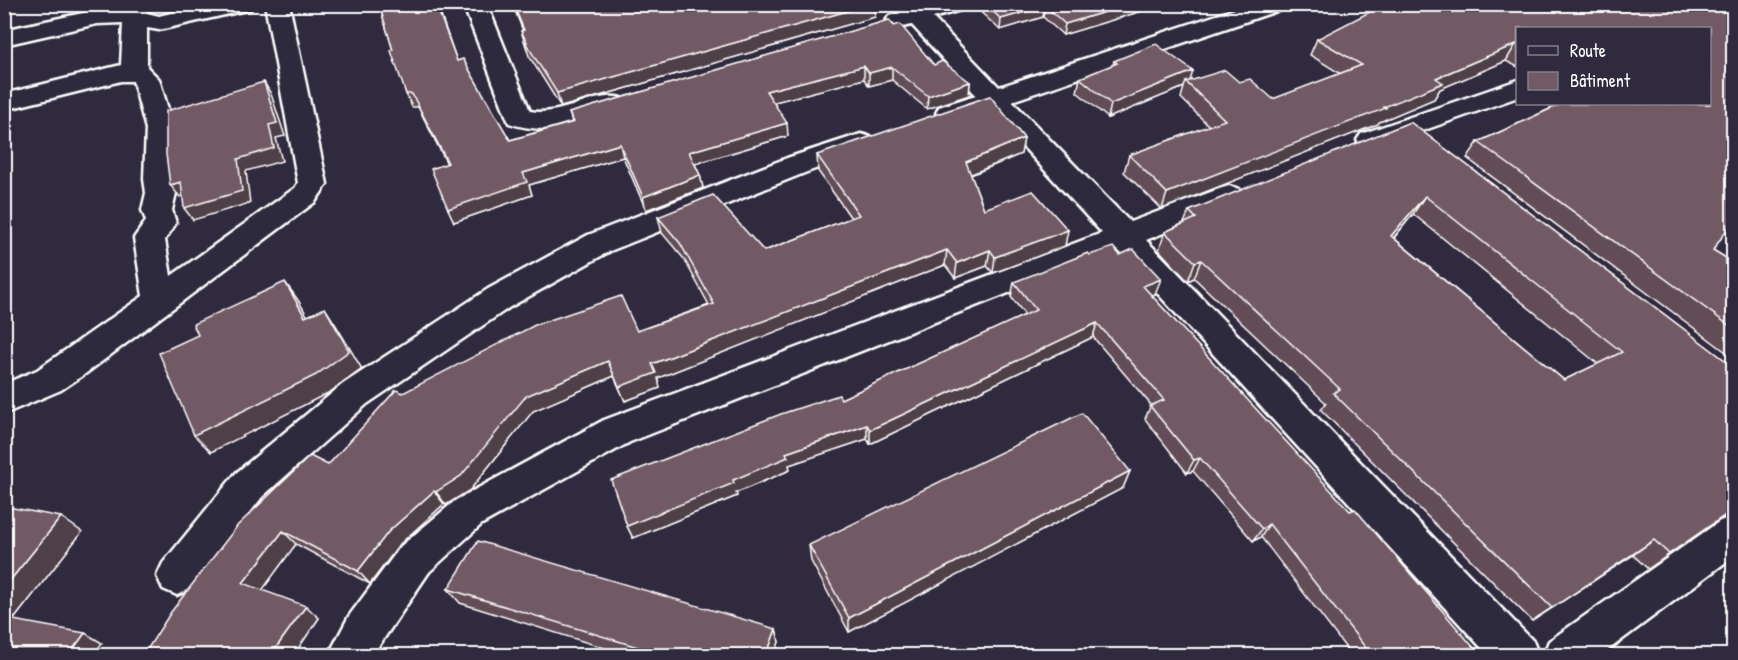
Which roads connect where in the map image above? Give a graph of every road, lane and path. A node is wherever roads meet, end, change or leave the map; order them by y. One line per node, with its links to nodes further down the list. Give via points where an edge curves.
1 (243, 4): 7 (street, via 159,23)
2 (277, 4): 22 (street, via 313,184 291,208)
3 (475, 4): 12 (street, via 519,117 531,122 551,121)
4 (956, 4): 6 (street)
5 (1275, 4): 13 (street)
6 (911, 10): 8 (street); 13 (street)
7 (135, 11): 9 (street); 10 (street)
8 (871, 29)
9 (4, 38)
10 (134, 72): 14 (street); 22 (street, via 143,75 148,83 160,129 161,193 157,210 161,223 149,238)
11 (1516, 88): 16 (street)
12 (631, 98)
13 (993, 99): 15 (street); 21 (street)
14 (4, 102)
15 (928, 121)
16 (1403, 127): 18 (street); 19 (street)
17 (884, 135): 25 (street, via 599,243 499,298 356,394 249,485)
18 (1347, 149)
19 (1431, 149)
20 (1258, 185): 21 (street)
21 (1124, 238): 26 (street, via 617,431 469,512 415,559); 27 (street)
22 (160, 302): 23 (street, via 50,380)
23 (4, 400)
24 (1734, 533): 28 (street)
25 (177, 576)
26 (349, 656)
27 (1518, 656)
28 (1564, 656)

